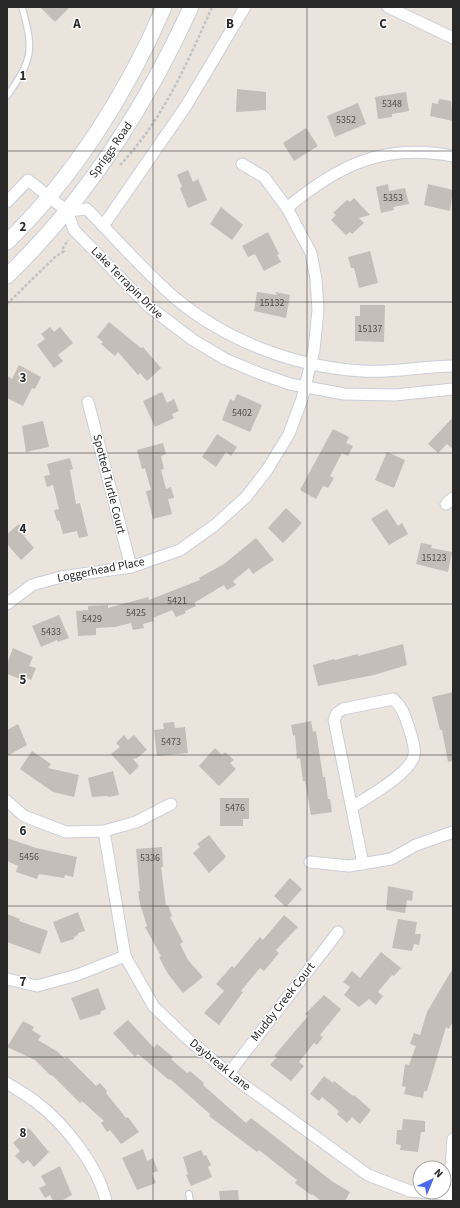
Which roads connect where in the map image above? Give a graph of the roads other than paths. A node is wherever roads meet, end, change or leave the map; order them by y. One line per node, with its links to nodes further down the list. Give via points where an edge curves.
1 (22, 7): 7 (lane, via 30,34 30,50 26,65)
2 (164, 7): 10 (main road, Spriggs Road, via 148,43 111,110)
3 (191, 7): 13 (main road, Spriggs Road, via 152,88 122,138)
4 (245, 7): 14 (street, via 186,106)
5 (388, 7): 6 (street)
6 (453, 38)
7 (7, 96)
8 (453, 156): 12 (street, via 408,152 373,157 330,176)
9 (242, 164): 12 (street, Loggerhead Place, via 264,178)
10 (49, 197): 11 (street, via 28,180); 13 (street); 15 (main road, Spriggs Road)
11 (7, 202)
12 (288, 208): 17 (street, Loggerhead Place, via 311,253 316,279 318,310)
13 (67, 211): 14 (street, Lake Terrapin Drive, via 87,209); 16 (main road, Spriggs Road, via 43,241); 19 (street, Lake Terrapin Drive, via 74,230 138,296 171,324 203,347 226,359 261,374)
14 (103, 226): 17 (street, Lake Terrapin Drive, via 166,290 197,314 244,341)
15 (7, 242)
16 (7, 276)
17 (311, 364): 18 (street, Lake Terrapin Drive, via 362,371); 19 (street, Loggerhead Place)
18 (453, 366)
19 (305, 387): 20 (street, Lake Terrapin Drive, via 344,394 377,396); 22 (street, Loggerhead Place, via 289,434 267,470 246,497 215,525 180,550)
20 (453, 389)
21 (88, 402): 22 (street, Spotted Turtle Court)
22 (131, 566): 23 (street, Loggerhead Place, via 60,577 32,585)
23 (7, 604)
24 (7, 801): 27 (street, via 24,816 66,832)
25 (171, 804): 27 (street, via 136,822)
26 (352, 808): 26 (street, via 334,720 337,713 343,709 393,699 402,710 411,736 415,753 413,761 408,768); 30 (street)
27 (104, 831): 32 (street, Daybreak Lane)
28 (453, 832): 30 (street, via 416,845 391,859)
29 (310, 862): 30 (street, via 339,866)
30 (363, 864)
31 (338, 932): 34 (street, Muddy Creek Court)
32 (125, 956): 33 (street, via 77,975 37,986); 34 (street, Daybreak Lane, via 154,1007)
33 (7, 979)
34 (229, 1073): 38 (street, Daybreak Lane, via 368,1176)
35 (7, 1084): 40 (street, via 36,1102 62,1127 88,1160)
36 (453, 1139): 37 (street)
37 (452, 1167)
38 (412, 1191)
39 (189, 1194): 41 (lane)
40 (106, 1201)
41 (190, 1201)

